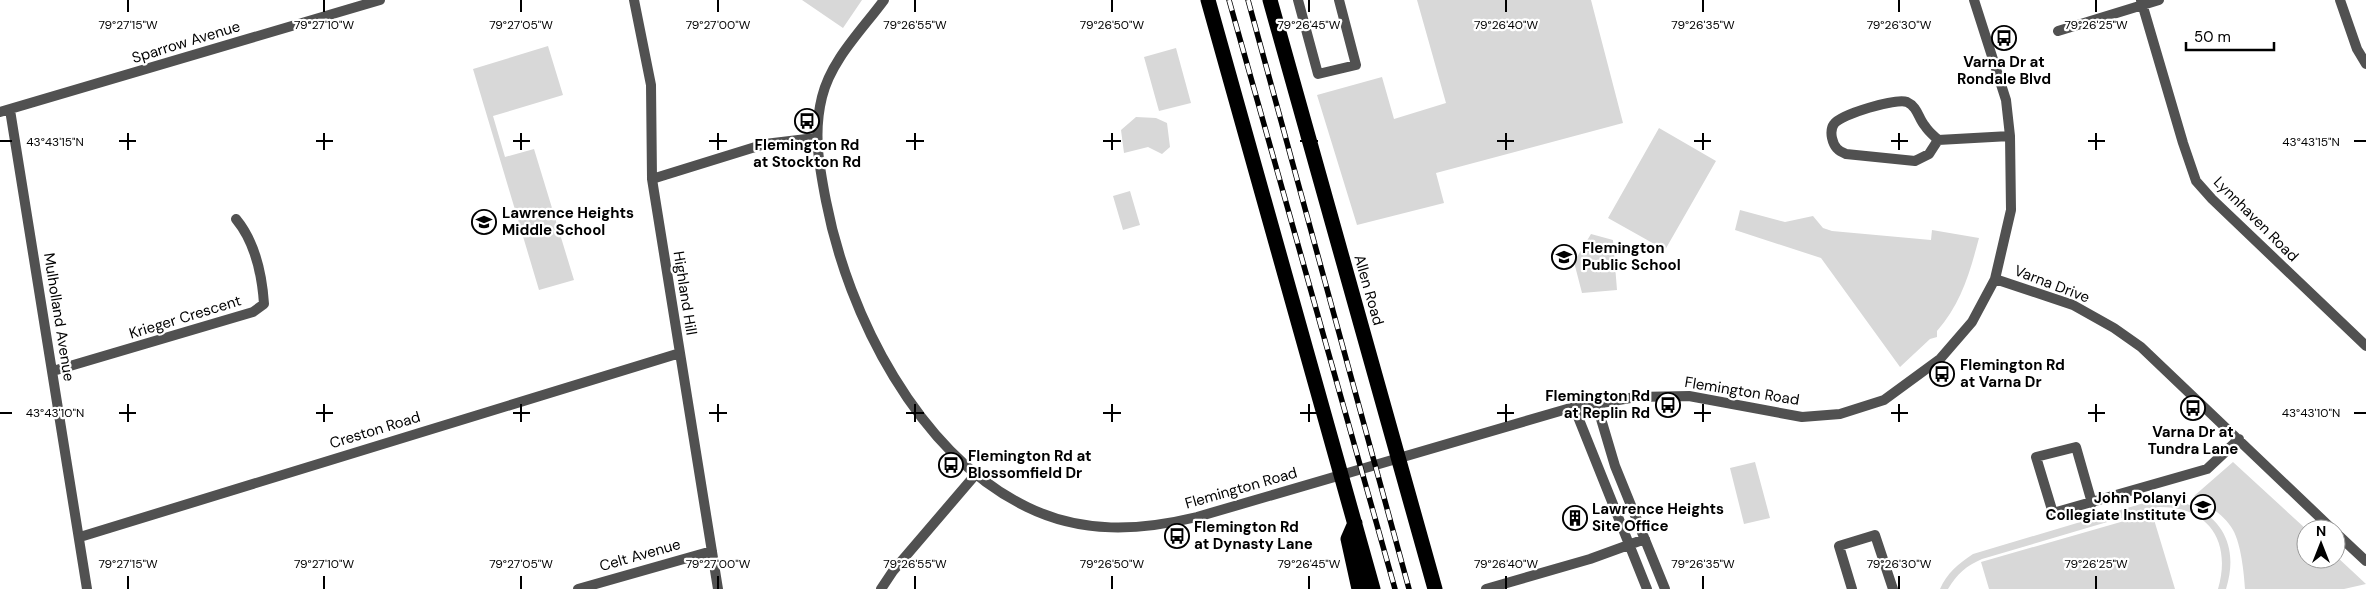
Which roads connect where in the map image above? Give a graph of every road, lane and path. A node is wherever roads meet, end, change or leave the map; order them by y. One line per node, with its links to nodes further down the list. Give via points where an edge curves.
1 (380, 0): 14 (street, Sparrow Avenue)
2 (634, 0): 18 (street, Highland Hill, via 651,85)
3 (884, 0): 16 (street, Flemington Road, via 831,71 822,95)
4 (1208, 0): 31 (highway)
5 (1270, 0): 29 (highway, Allen Road)
6 (1298, 0): 7 (street, via 1318,74 1356,65)
7 (1339, 0)
8 (1974, 0): 15 (street, Varna Drive, via 2006,100)
9 (2159, 0): 11 (street)
10 (2340, 0): 13 (street, via 2357,49)
11 (2142, 2): 12 (street); 21 (street, Lynnhaven Road, via 2196,181)
12 (2058, 31)
13 (2366, 64)
14 (5, 111): 23 (street, Mulholland Avenue)
15 (2010, 136): 17 (street); 20 (street, Varna Drive, via 2010,210)
16 (815, 138): 18 (street, via 765,144); 27 (street, Flemington Road, via 836,247 867,329 905,394)
17 (1938, 140): 17 (street, via 1924,126 1916,108 1896,101 1854,112 1835,123 1830,133 1839,152 1915,161 1929,154)
18 (652, 179): 22 (street, Highland Hill)
19 (236, 219): 23 (street, Krieger Crescent, via 248,233 263,282 264,304 253,312)
20 (1995, 279): 24 (street, Flemington Road, via 1972,322 1940,358 1884,400 1840,414 1802,417 1689,396); 26 (street, Varna Drive, via 2073,305 2114,328 2140,347)
21 (2366, 346)
22 (680, 353): 32 (street, Creston Road); 36 (street, Highland Hill)
23 (53, 371): 32 (street, Mulholland Avenue)
24 (1596, 402): 25 (street, Flemington Road); 33 (street, via 1615,466)
25 (1574, 407): 27 (street, Flemington Road, via 1178,522 1138,528 1082,525 1046,514 1008,496); 35 (street)
26 (2239, 439): 28 (street, via 2207,469); 30 (street, Varna Drive)
27 (976, 474): 41 (street)
28 (2092, 502): 28 (street, via 2053,513 2036,457 2076,447)
29 (1412, 505): 44 (highway, Allen Road); 45 (highway)
30 (2322, 519)
31 (1355, 523): 42 (highway, via 1348,539); 43 (highway)
32 (80, 537): 38 (street, Mulholland Avenue)
33 (1645, 539): 35 (street); 48 (street)
34 (2346, 542): 37 (street)
35 (1630, 545): 46 (street); 47 (street)
36 (712, 551): 39 (street, Celt Avenue); 40 (street, Highland Hill)
37 (2366, 561)
38 (87, 589)
39 (578, 589)
40 (718, 589)
41 (881, 589)
42 (1359, 589)
43 (1373, 589)
44 (1435, 589)
45 (1441, 589)
46 (1486, 589)
47 (1647, 589)
48 (1665, 589)
49 (1852, 589): 50 (street, via 1839,546 1875,535)
50 (1893, 589)

